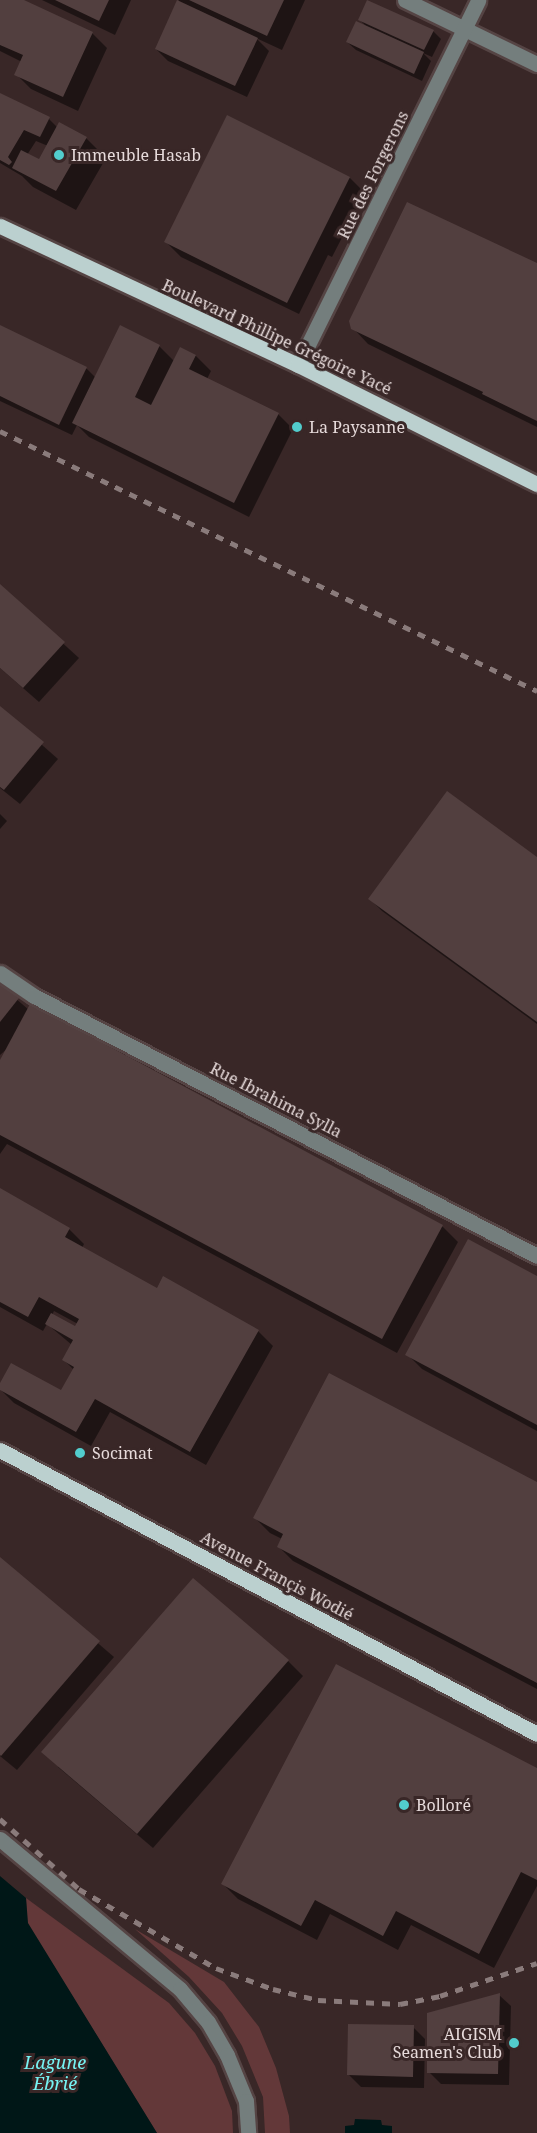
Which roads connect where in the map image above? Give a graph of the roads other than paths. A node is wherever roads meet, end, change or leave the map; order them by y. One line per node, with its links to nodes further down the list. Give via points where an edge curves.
1 (405, 0): 3 (street)
2 (478, 0): 3 (street, Rue des Forgerons)
3 (465, 30): 4 (street); 6 (street, Rue des Forgerons)
4 (537, 64)
5 (0, 226): 6 (main road, Boulevard Phillipe Grégoire Yacé)
6 (298, 365): 7 (main road, Boulevard Phillipe Grégoire Yacé)
7 (537, 484)
8 (0, 973): 9 (street, Rue Ibrahima Sylla, via 34,996)
9 (537, 1256)
10 (0, 1450): 11 (main road, Avenue Françis Wodié)
11 (537, 1734)
12 (0, 1839): 13 (street, via 180,1989 208,2022 246,2101)
13 (248, 2133)

